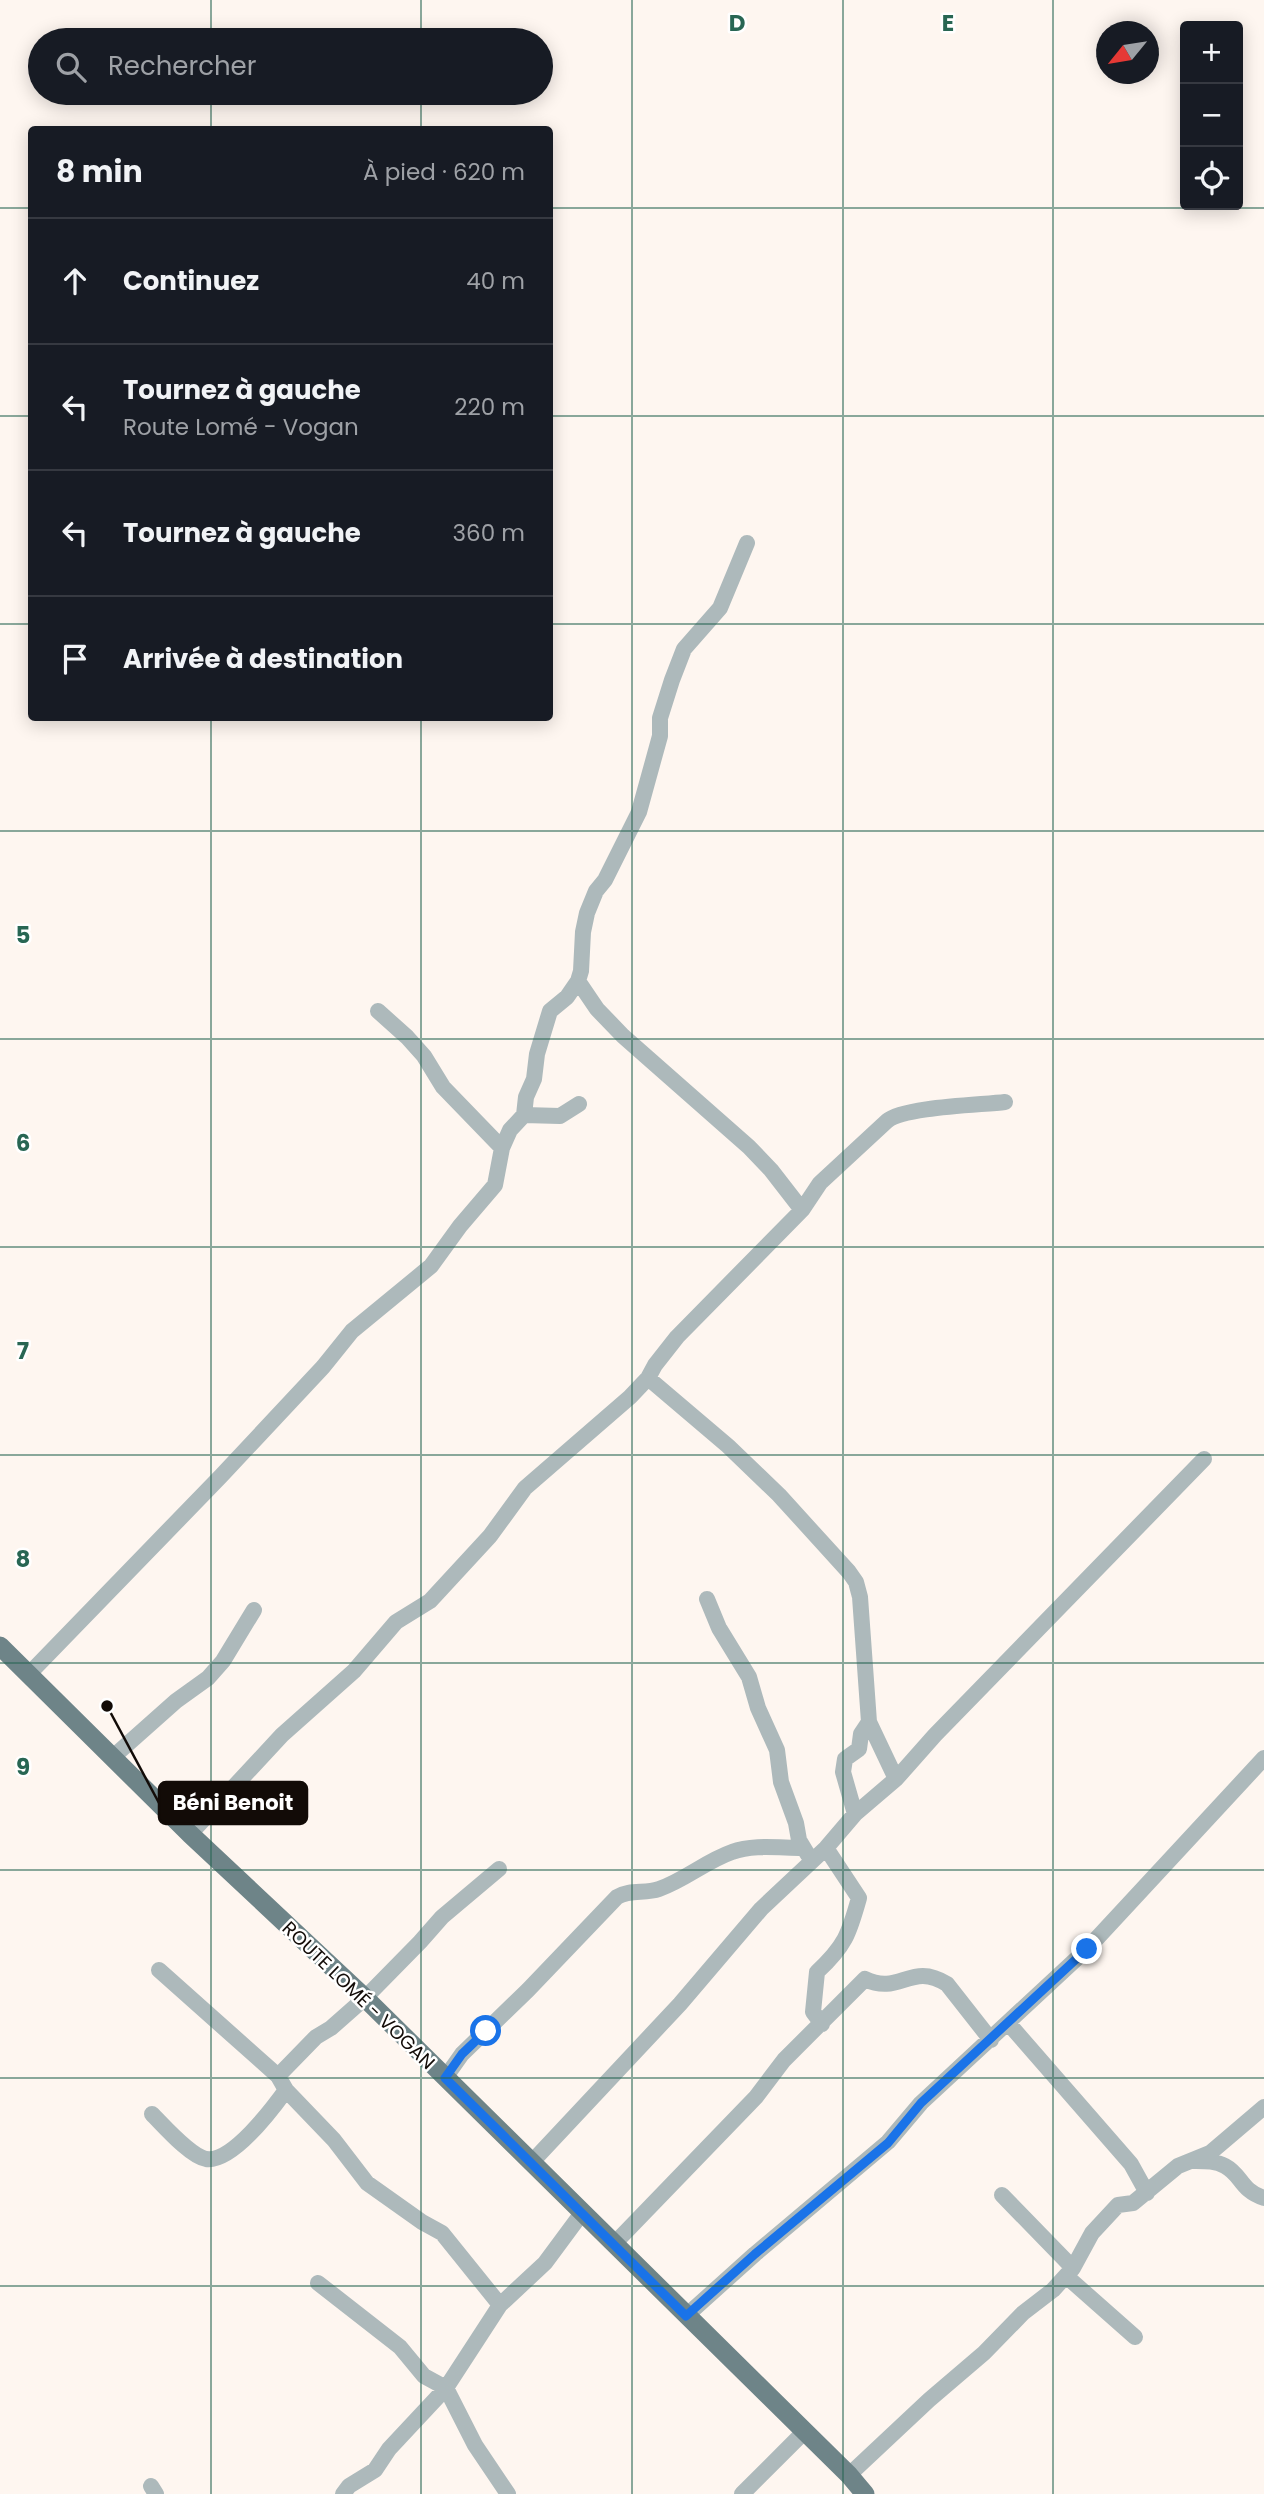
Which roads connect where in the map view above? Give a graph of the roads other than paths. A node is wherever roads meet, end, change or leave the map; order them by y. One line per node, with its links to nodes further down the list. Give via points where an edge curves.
1 (747, 542): 2 (street, via 720,608 684,649 672,680 639,811 587,913)
2 (578, 981): 6 (street, via 550,1011); 8 (street, via 623,1036 749,1147)
3 (378, 1011): 7 (street, via 407,1037 443,1087)
4 (1005, 1102): 8 (street, via 892,1117 820,1183)
5 (579, 1104): 6 (street, via 560,1116)
6 (524, 1115): 7 (street)
7 (502, 1148): 14 (street, via 495,1185 431,1266 352,1331 222,1476)
8 (802, 1210): 9 (street, via 677,1337)
9 (648, 1378): 15 (street, via 754,1471 856,1582); 20 (street, via 525,1488 430,1601 396,1622 354,1671 282,1735)
10 (1204, 1459): 18 (street)
11 (707, 1599): 22 (street, via 749,1678 777,1750 781,1782)
12 (254, 1610): 16 (street, via 208,1678)
13 (0, 1646): 14 (main road, ROUTE LOMÉ - VOGAN)
14 (29, 1674): 16 (main road, ROUTE LOMÉ - VOGAN)
15 (869, 1722): 18 (street); 19 (street, via 859,1749 845,1759 843,1772)
16 (113, 1757): 20 (main road, ROUTE LOMÉ - VOGAN)
17 (1264, 1758): 27 (street, via 1087,1949)
18 (896, 1779): 19 (street)
19 (855, 1814): 21 (street)
20 (190, 1834): 25 (main road, ROUTE LOMÉ - VOGAN)
21 (826, 1848): 22 (street); 26 (street, via 859,1898 849,1934 817,1972 813,2012)
22 (807, 1854): 29 (street, via 760,1847 733,1851 672,1884 617,1896 462,2054); 34 (street, via 680,2004)
23 (499, 1869): 25 (street, via 442,1917)
24 (159, 1970): 30 (street)
25 (365, 1997): 29 (main road, ROUTE LOMÉ - VOGAN); 30 (street, via 316,2037)
26 (821, 2024): 28 (street, via 865,1979 893,1984 929,1974 947,1984); 39 (street)
27 (1009, 2024): 28 (street); 35 (street, via 1131,2164)
28 (991, 2040): 43 (street, via 921,2103 888,2143)
29 (445, 2078): 34 (main road, ROUTE LOMÉ - VOGAN)
30 (282, 2083): 32 (street, via 254,2132 214,2158 206,2159 189,2149); 42 (street, via 367,2183 442,2233)
31 (1264, 2107): 33 (street, via 1210,2153)
32 (152, 2114)
33 (1194, 2160): 35 (street, via 1178,2166); 37 (street, via 1227,2166 1245,2190)
34 (531, 2163): 38 (main road, ROUTE LOMÉ - VOGAN)
35 (1147, 2193): 40 (street, via 1133,2203 1118,2205 1092,2234)
36 (1002, 2195): 40 (street)
37 (1264, 2198)
38 (582, 2213): 39 (main road, ROUTE LOMÉ - VOGAN); 42 (street, via 545,2263)
39 (614, 2244): 43 (main road, ROUTE LOMÉ - VOGAN)
40 (1069, 2272): 44 (street); 47 (street)
41 (318, 2283): 45 (street, via 400,2347 424,2376)
42 (500, 2305): 45 (street)
43 (686, 2316): 46 (main road, ROUTE LOMÉ - VOGAN)
44 (1135, 2337)
45 (446, 2388): 48 (street, via 375,2470); 49 (street, via 475,2445)
46 (804, 2432): 47 (main road, ROUTE LOMÉ - VOGAN); 50 (street)
47 (849, 2475): 51 (main road, ROUTE LOMÉ - VOGAN)
48 (343, 2494)
49 (508, 2494)
50 (742, 2494)
51 (865, 2494)

